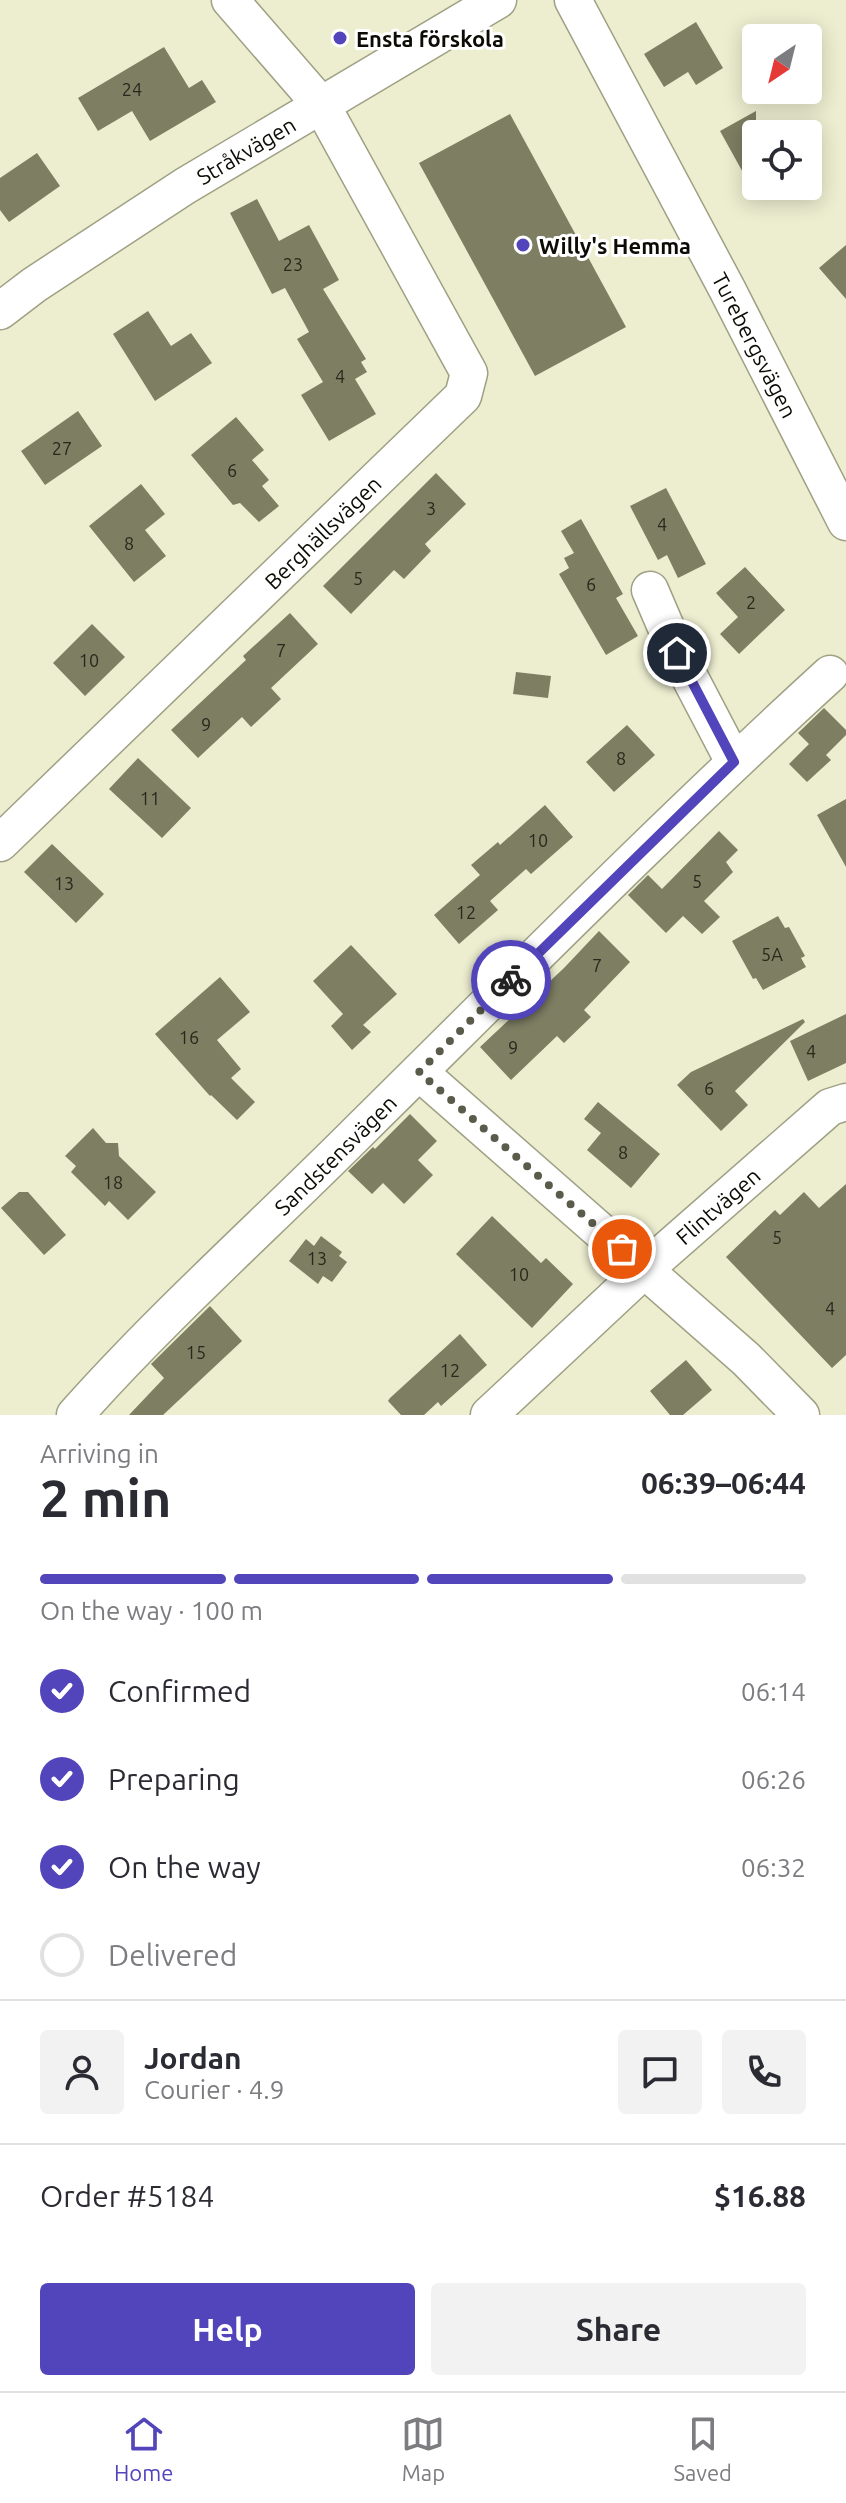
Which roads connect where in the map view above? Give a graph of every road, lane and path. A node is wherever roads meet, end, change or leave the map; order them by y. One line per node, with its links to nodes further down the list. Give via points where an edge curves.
1 (230, 0): 4 (street, Berghällsvägen)
2 (498, 0): 4 (street, Stråkvägen)
3 (573, 0): 6 (street, Turebergsvägen)
4 (322, 106): 5 (street, Stråkvägen, via 185,186); 10 (street, Berghällsvägen, via 469,373 463,396)
5 (0, 311)
6 (846, 522)
7 (650, 590): 9 (street)
8 (830, 674): 9 (street, Sandstensvägen)
9 (734, 762): 11 (street, Sandstensvägen)
10 (0, 843)
11 (419, 1072): 13 (street); 14 (street, Sandstensvägen, via 125,1359)
12 (846, 1102): 13 (street, Flintvägen, via 830,1107)
13 (645, 1269): 15 (street, Flintvägen); 16 (street)
14 (75, 1415)
15 (489, 1415)
16 (801, 1415)

